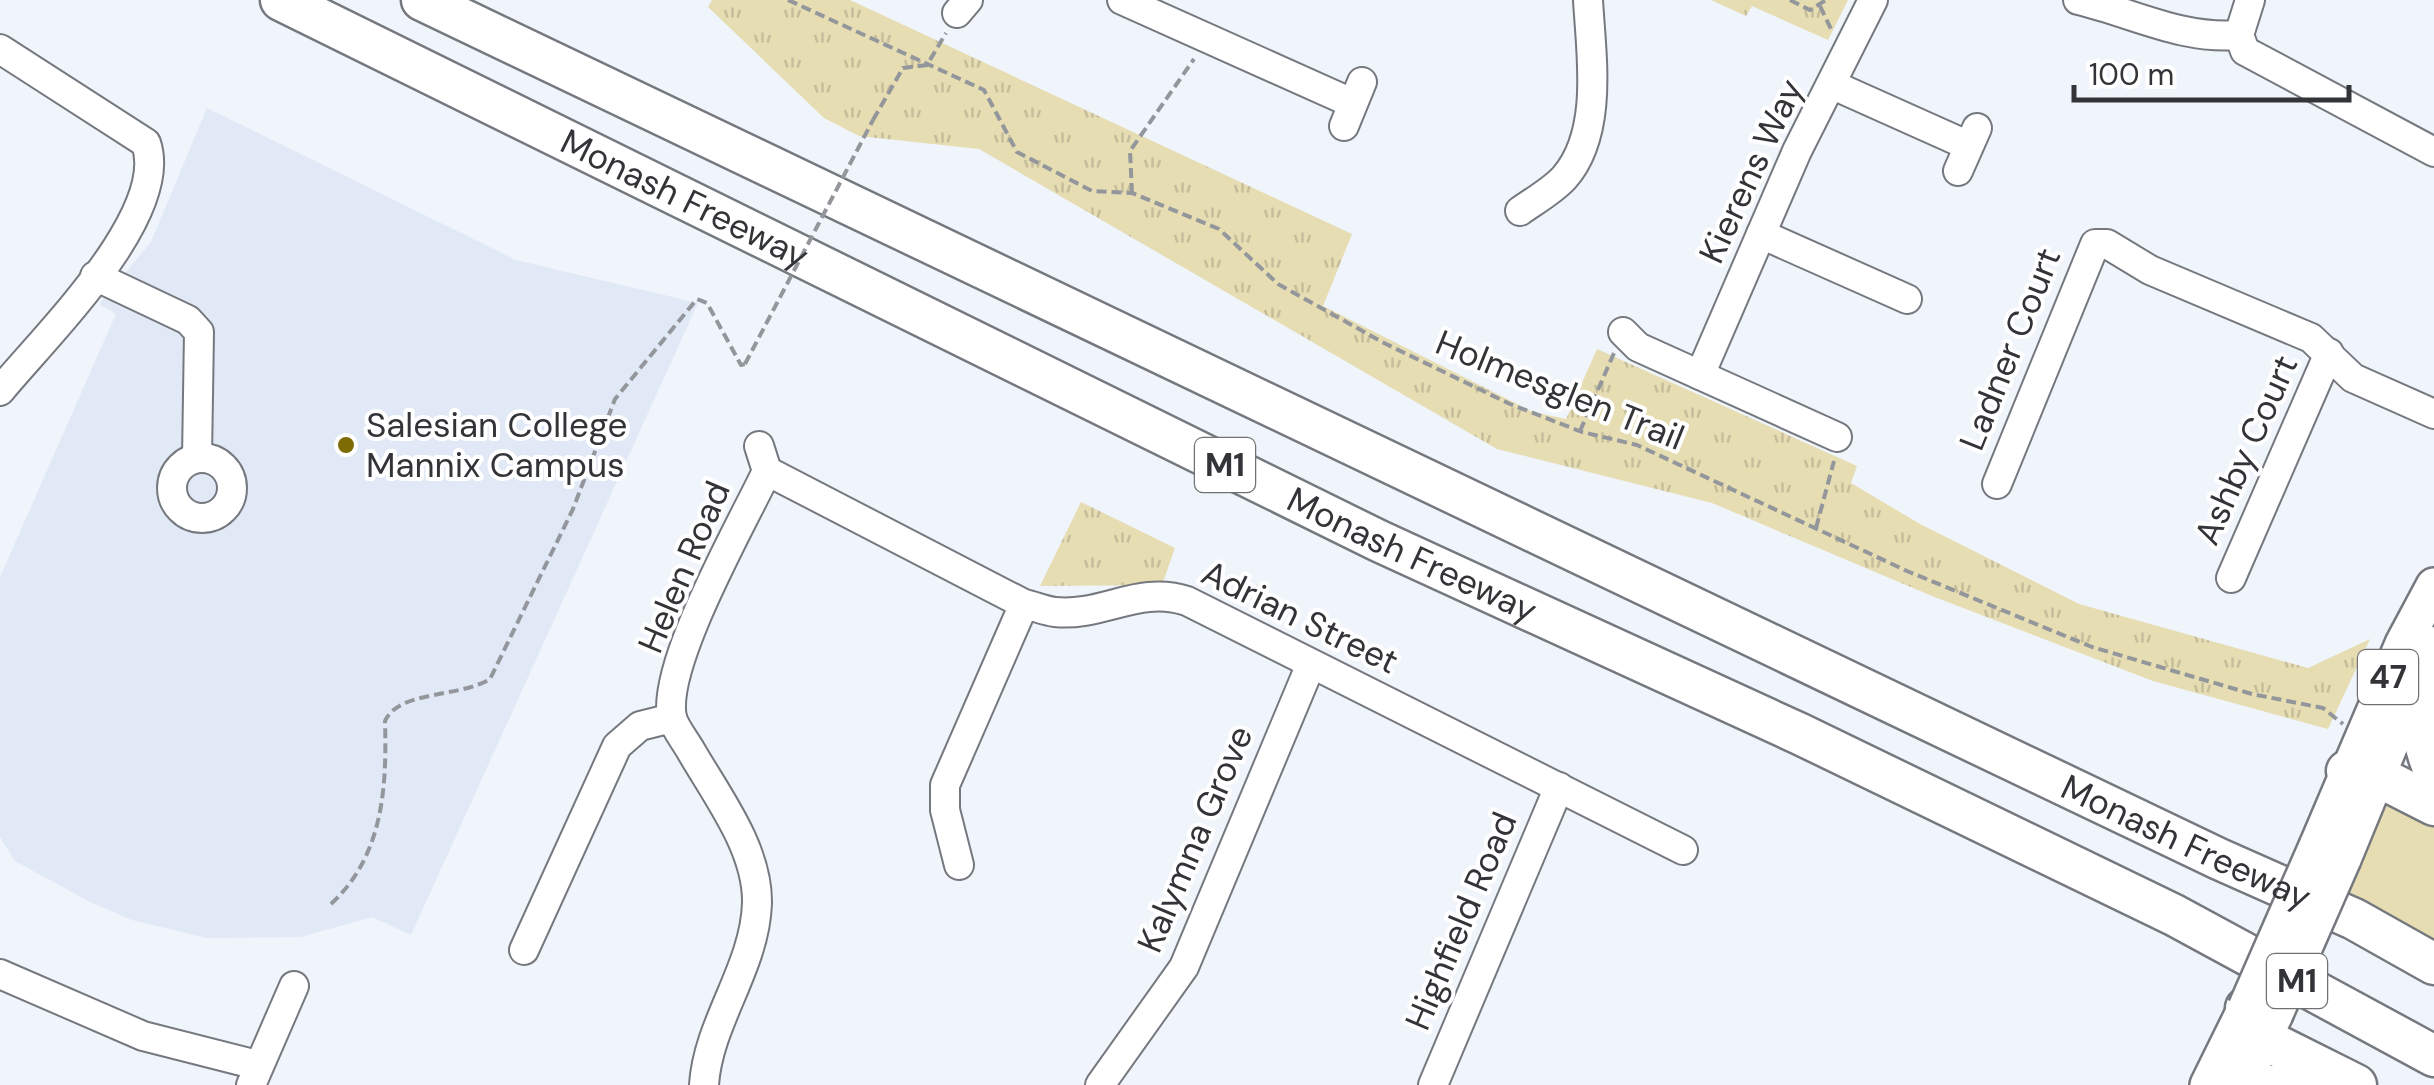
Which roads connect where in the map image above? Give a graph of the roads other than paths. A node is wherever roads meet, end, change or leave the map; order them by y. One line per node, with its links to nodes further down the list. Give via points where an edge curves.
1 (282, 0): 44 (highway, Monash Freeway / M1, via 1378,542 1800,734 2157,907)
2 (422, 0): 40 (highway, Monash Freeway / M1, via 2354,919)
3 (1122, 0): 11 (street)
4 (1588, 0): 14 (street, via 1592,78 1583,140 1568,174)
5 (1874, 0): 10 (street, Kierens Way)
6 (2078, 0): 8 (street, via 2188,35)
7 (2250, 0): 8 (street)
8 (2239, 34): 13 (street, via 2259,62)
9 (0, 49): 16 (street, via 146,143 150,178 119,247)
10 (1833, 85): 12 (street); 15 (street, Kierens Way)
11 (1352, 104)
12 (1967, 148)
13 (2434, 152)
14 (1520, 211)
15 (1761, 234): 17 (street, via 1912,291); 20 (street, Kierens Way)
16 (95, 276): 21 (street); 24 (street, via 188,320 199,332)
17 (1902, 328)
18 (1623, 332): 20 (street)
19 (2329, 353): 22 (street, via 2353,378); 26 (street, Ladner Court, via 2311,338 2150,270 2108,244 2095,244); 27 (street, Ashby Court)
20 (1700, 375): 23 (street)
21 (0, 390)
22 (2434, 414)
23 (1840, 439)
24 (197, 458)
25 (763, 458): 29 (street, Adrian Street); 32 (street, Helen Road, via 679,658)
26 (1997, 484)
27 (2231, 578)
28 (2434, 586): 33 (main road, 47)
29 (1024, 604): 31 (street, Adrian Street, via 1056,612 1166,594); 38 (street, via 945,785 944,810)
30 (2432, 640): 33 (main road, 47); 34 (highway, via 2421,722)
31 (1311, 664): 35 (street, Adrian Street); 47 (street, Kalymna Grove, via 1184,967)
32 (672, 718): 39 (street, via 640,726 617,746); 46 (street, via 738,832 757,900 752,942)
33 (2361, 765): 36 (highway); 43 (main road, 47, bridge)
34 (2434, 770)
35 (1558, 787): 37 (street, Adrian Street); 48 (street, Highfield Road)
36 (2434, 805)
37 (1683, 850)
38 (959, 865)
39 (524, 950)
40 (2434, 964)
41 (0, 974): 45 (street)
42 (294, 986): 45 (street)
43 (2260, 1023): 49 (main road, 47); 50 (main road, 47); 53 (highway)
44 (2434, 1056)
45 (254, 1075)
46 (704, 1085)
47 (1100, 1085)
48 (1433, 1085)
49 (2208, 1085)
50 (2242, 1085)
51 (2276, 1085): 52 (highway)
52 (2342, 1085)
53 (2356, 1085)

